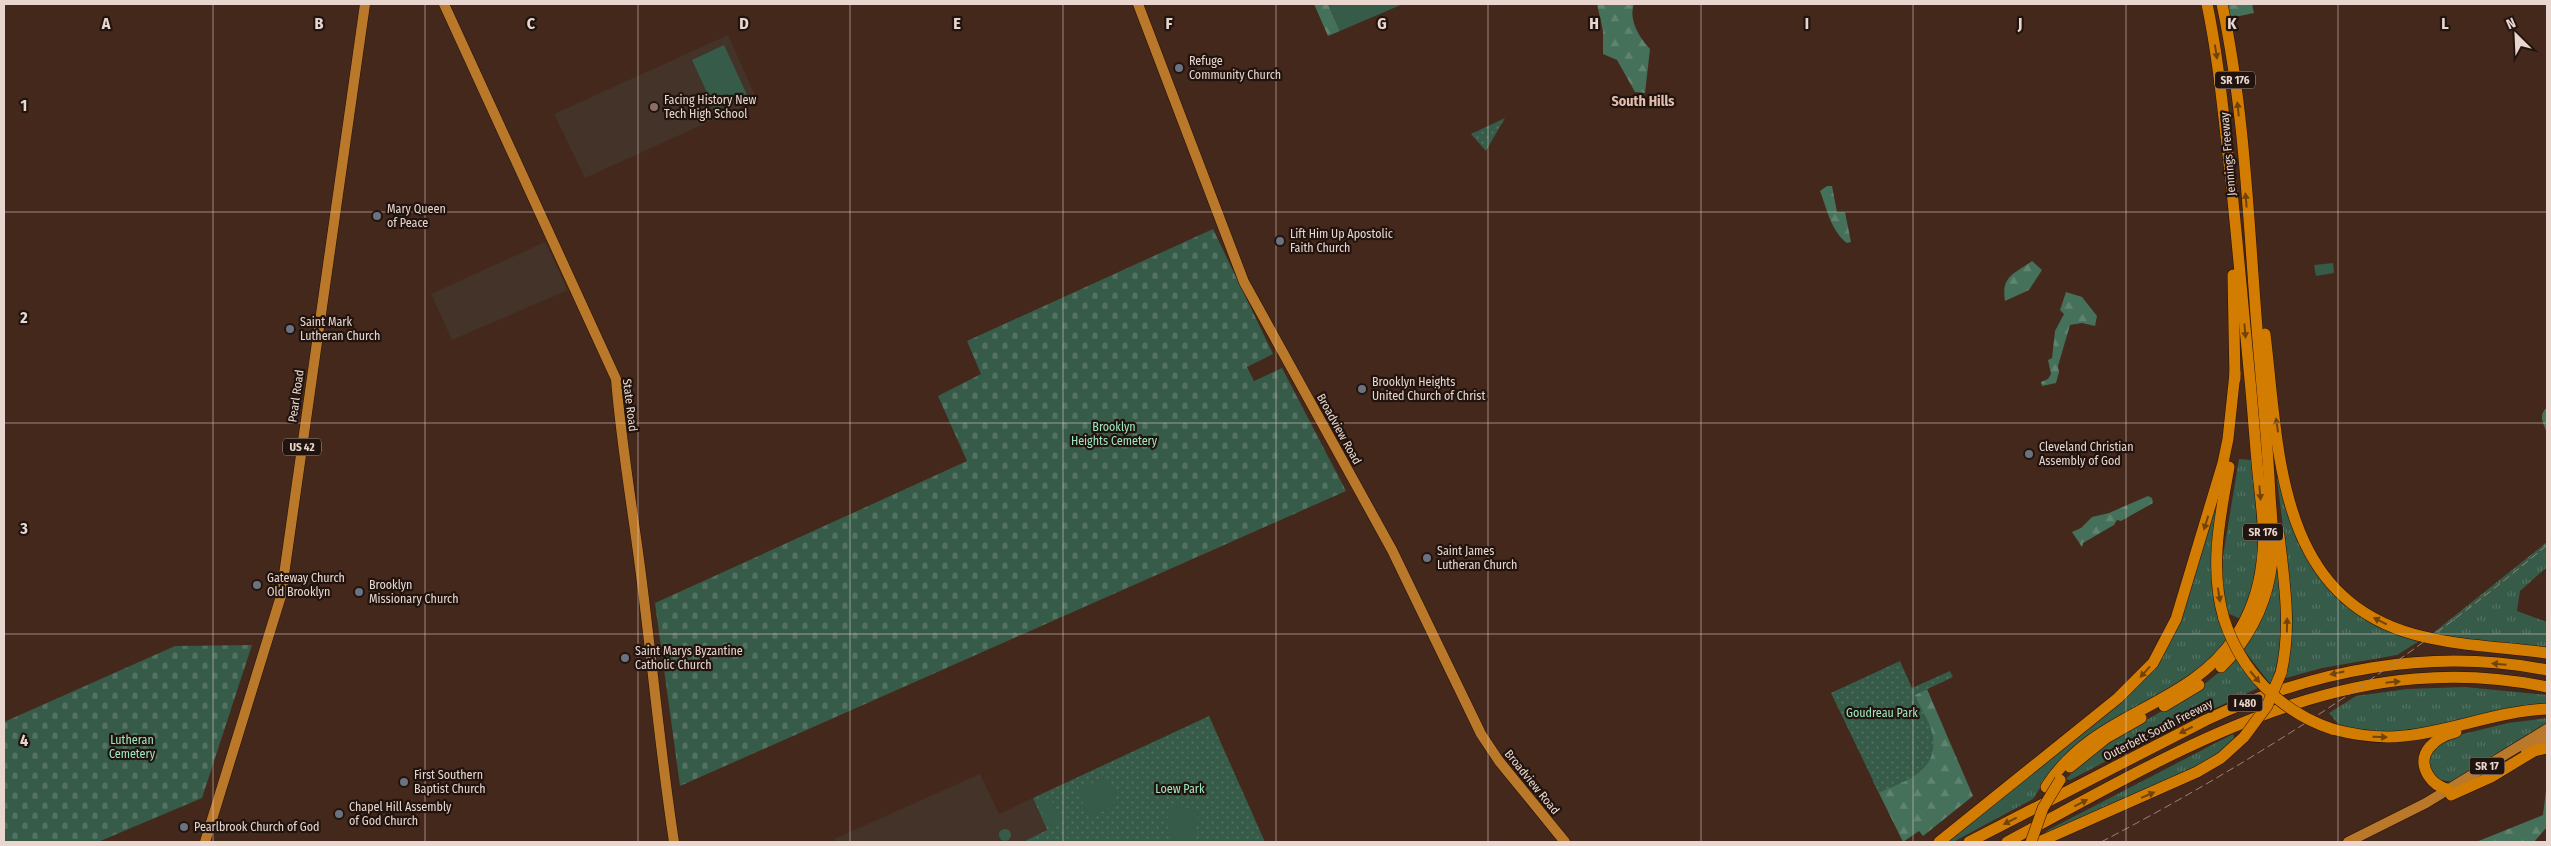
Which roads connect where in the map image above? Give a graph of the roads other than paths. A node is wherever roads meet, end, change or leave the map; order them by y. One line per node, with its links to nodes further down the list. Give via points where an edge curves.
1 (364, 4): 19 (main road, Pearl Road / US 42, via 280,596)
2 (444, 4): 20 (main road, State Road, via 616,379)
3 (1138, 4): 21 (main road, Broadview Road, via 1244,282 1392,550 1481,734)
4 (2207, 4): 6 (highway, Jennings Freeway / SR 176, one-way to 6, via 2220,80)
5 (2222, 4): 7 (highway, Jennings Freeway / SR 176, one-way to 5, via 2234,70)
6 (2230, 178): 8 (highway); 25 (highway, SR 176, one-way to 25, via 2263,529 2262,564 2256,594 2236,636 2205,671 2093,737 2059,768 2030,817)
7 (2250, 242): 9 (highway, SR 176); 10 (highway, one-way to 7, via 2411,634 2360,609 2321,573 2299,534 2288,497)
8 (2235, 372): 14 (highway, one-way to 14, bridge, via 2233,435 2217,550 2218,589 2224,619 2243,660 2269,692 2302,716 2332,729 2361,736 2404,736); 22 (highway, one-way to 22, via 2223,463 2187,587 2160,652 2118,698)
9 (2268, 450): 26 (highway, SR 176, bridge, via 2272,561 2260,608 2241,643 2225,663 2197,687 2106,738 2071,766 2043,808); 27 (highway, one-way to 9, bridge, via 2197,772 2221,758 2244,737 2267,706 2280,673 2287,641 2287,608)
10 (2547, 653)
11 (2547, 670): 23 (highway, Outerbelt South Freeway / I 480, one-way to 23, via 2498,663 2424,662 2353,670 2299,683 2206,720)
12 (2547, 687): 24 (highway, I 480, one-way to 12, via 2220,732 2295,702 2347,689 2412,680 2473,679)
13 (2547, 709): 14 (highway)
14 (2512, 713): 18 (highway, via 2432,743 2424,758 2426,769 2436,784)
15 (2547, 729): 18 (main road, SR 17)
16 (2547, 738): 18 (main road, SR 17)
17 (2547, 748): 18 (highway, via 2534,751 2492,777)
18 (2449, 792): 28 (main road, SR 17)
19 (205, 842)
20 (674, 842)
21 (1565, 842)
22 (1939, 842)
23 (1969, 842)
24 (2007, 842)
25 (2023, 842)
26 (2031, 842)
27 (2039, 842)
28 (2348, 842)

